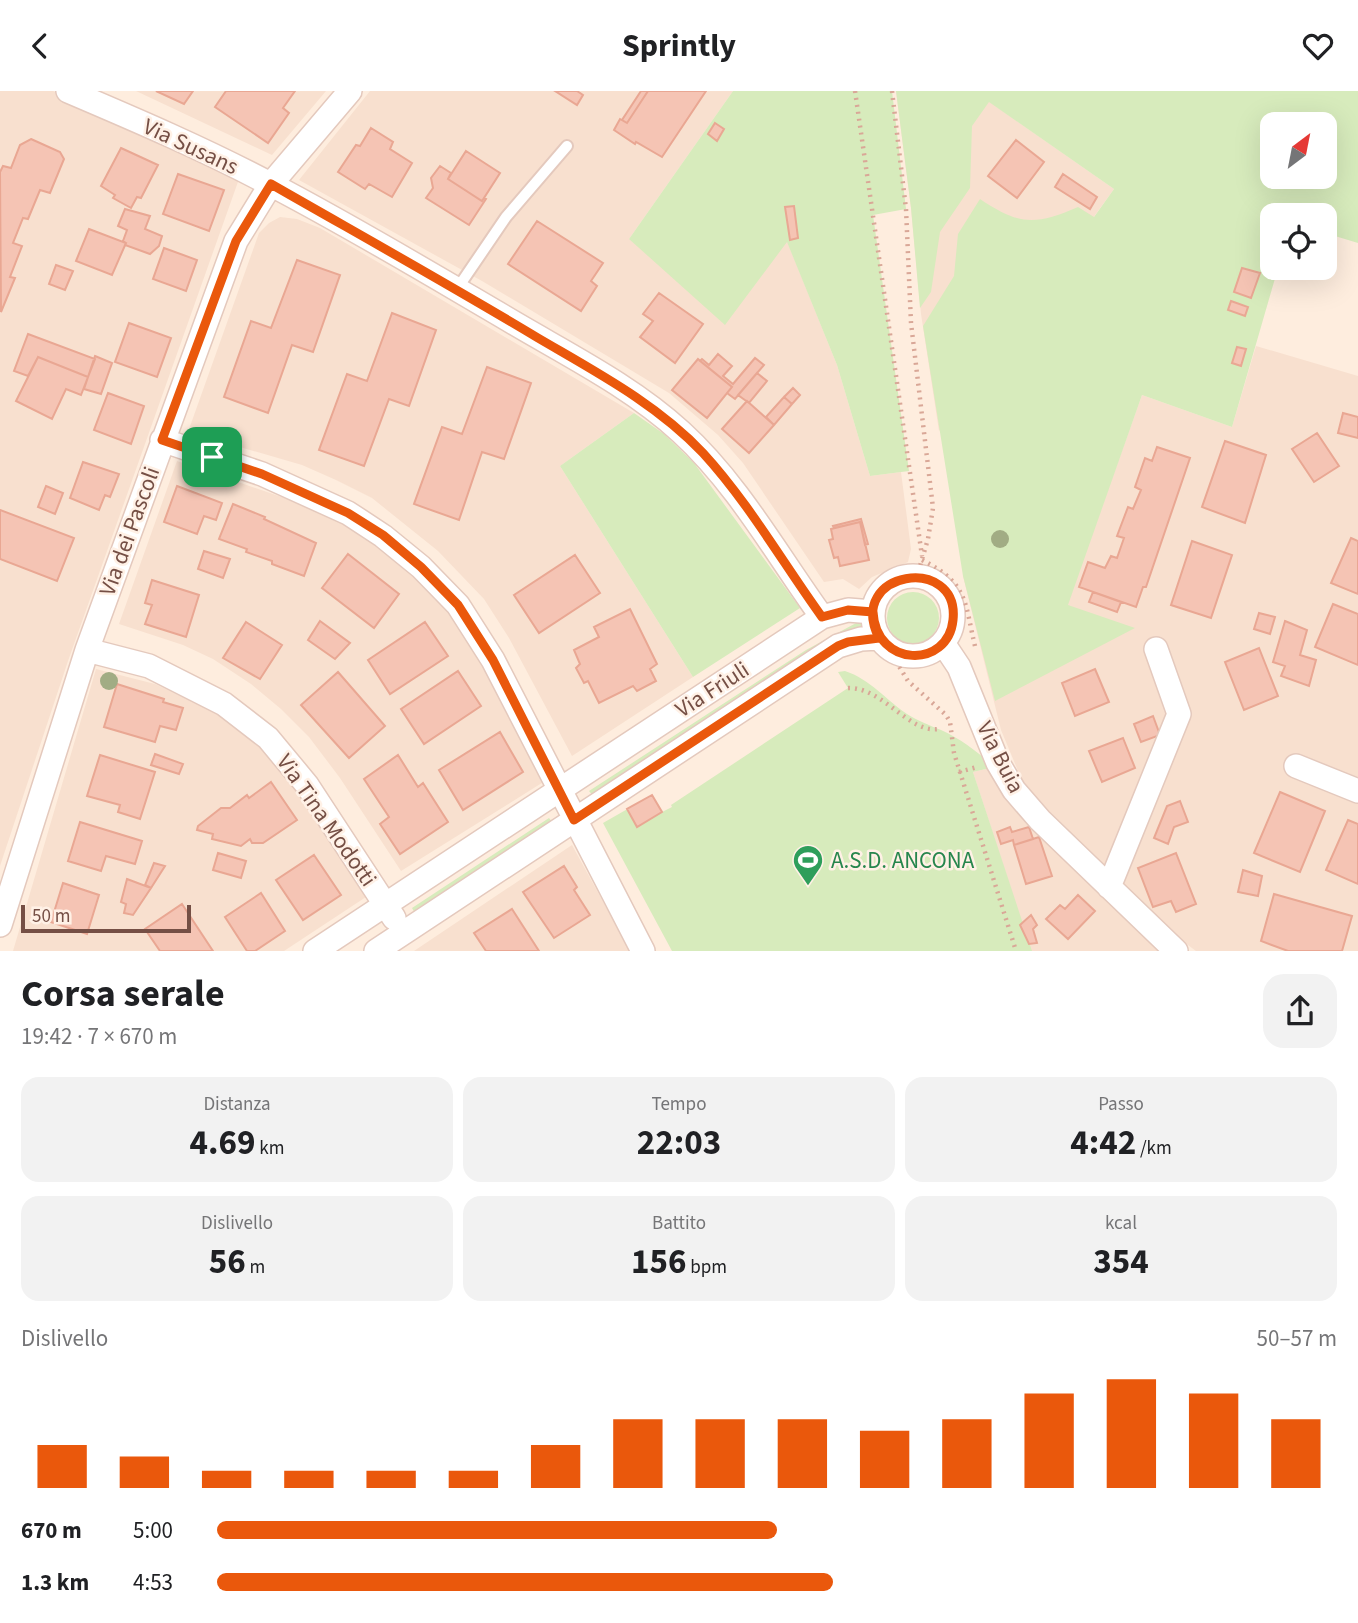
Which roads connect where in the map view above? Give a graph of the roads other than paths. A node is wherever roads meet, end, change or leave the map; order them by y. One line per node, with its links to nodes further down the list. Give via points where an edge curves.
1 (68, 91): 4 (street, Via Susans)
2 (350, 91): 4 (street, Via dei Pascoli)
3 (566, 146): 5 (lane, via 506,217)
4 (271, 184): 5 (street, Via Susans); 6 (street, Via dei Pascoli, via 236,241)
5 (457, 289): 8 (street, Via Susans, via 612,382 680,431 731,488)
6 (162, 440): 12 (street, Via dei Pascoli); 15 (street, via 262,474 348,513 421,567 458,605 493,660)
7 (873, 612): 8 (street, Via Friuli, via 848,610); 9 (street, via 875,630); 10 (street, via 883,590 920,568 948,596 952,608 950,632)
8 (822, 617): 15 (street, Via Friuli)
9 (884, 643): 10 (street, via 912,656); 16 (street, Via Friuli, via 838,646)
10 (943, 643): 17 (street, Via Buia, via 959,667 1014,790)
11 (1156, 649): 17 (street, via 1179,714)
12 (86, 650): 18 (street, Via Tina Modotti, via 149,666 224,703 268,738 307,785); 19 (street, Via dei Pascoli)
13 (1296, 766): 14 (street)
14 (1356, 783)
15 (559, 790): 16 (street); 18 (street, Via Friuli)
16 (574, 820): 20 (street, Via Friuli); 23 (street)
17 (1109, 887): 24 (street, Via Buia)
18 (385, 904): 20 (street, Via Tina Modotti); 21 (street, Via Friuli)
19 (0, 925)
20 (404, 933): 22 (street, Via Friuli)
21 (315, 951)
22 (376, 951)
23 (643, 951)
24 (1176, 951)

